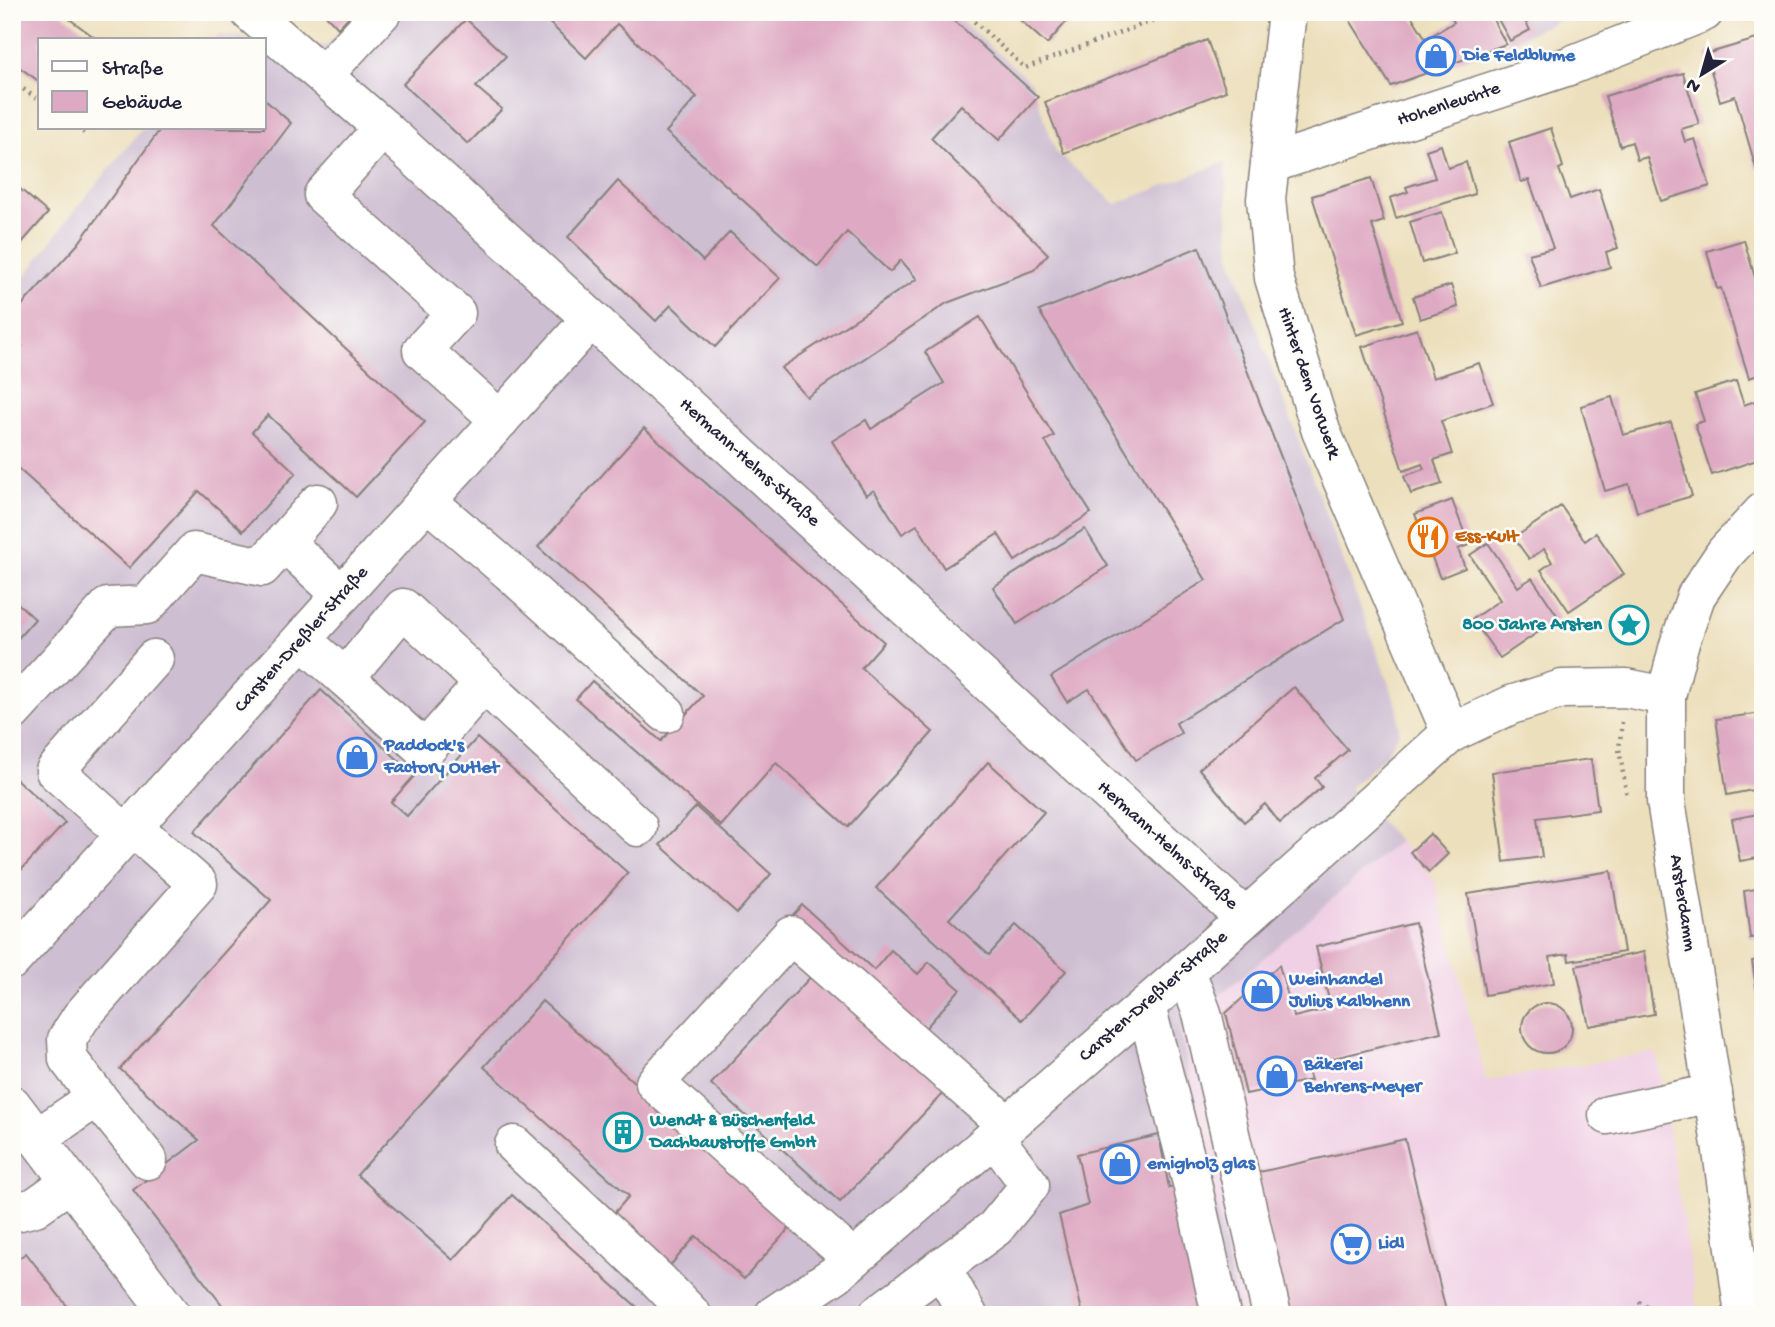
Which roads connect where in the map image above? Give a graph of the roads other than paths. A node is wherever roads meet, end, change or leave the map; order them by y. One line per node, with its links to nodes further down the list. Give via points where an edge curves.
1 (250, 12): 5 (street, Hermann-Helms-Straße)
2 (382, 12): 5 (street)
3 (1287, 12): 7 (street, Hinter dem Vorwerk)
4 (1704, 12): 7 (street, Hohenleuchte, via 1569,66)
5 (324, 74): 6 (street, Hermann-Helms-Straße)
6 (383, 128): 8 (street, Hermann-Helms-Straße); 9 (street, via 323,195 456,313 422,350)
7 (1270, 164): 22 (street, Hinter dem Vorwerk, via 1266,199 1274,278 1321,431)
8 (591, 319): 9 (street, Carsten-Dreßler-Straße); 25 (street, Hermann-Helms-Straße)
9 (500, 419): 10 (street, Carsten-Dreßler-Straße)
10 (427, 501): 14 (street, Carsten-Dreßler-Straße); 21 (street)
11 (318, 503): 13 (street)
12 (1761, 513): 19 (street, Arsterdamm, via 1725,553 1696,596)
13 (284, 542): 14 (street); 20 (street, via 262,567 194,552 147,606 108,607)
14 (342, 595): 15 (street, Carsten-Dreßler-Straße)
15 (302, 640): 17 (street); 24 (street, Carsten-Dreßler-Straße)
16 (154, 659): 24 (street, via 55,771)
17 (345, 678): 18 (street, via 425,750); 18 (street, via 403,608)
18 (484, 683): 23 (street)
19 (1666, 696): 22 (street, Carsten-Dreßler-Straße, via 1626,688 1562,689 1511,705); 29 (street, Arsterdamm, via 1666,801)
20 (12, 712)
21 (666, 713)
22 (1451, 733): 25 (street, Carsten-Dreßler-Straße)
23 (638, 827)
24 (129, 830): 26 (street, Carsten-Dreßler-Straße); 30 (street, via 198,884 80,1017 67,1039 68,1059)
25 (1244, 917): 27 (street, Carsten-Dreßler-Straße)
26 (12, 960)
27 (1186, 971): 28 (street, Carsten-Dreßler-Straße); 47 (street, via 1202,1013)
28 (1146, 1006): 33 (street, Carsten-Dreßler-Straße); 46 (street)
29 (1713, 1093): 32 (street); 48 (street, Arsterdamm)
30 (97, 1097): 34 (street); 36 (street)
31 (12, 1105): 34 (street)
32 (1608, 1115)
33 (1001, 1131): 39 (street, Carsten-Dreßler-Straße); 39 (street, via 791,935 655,1083); 40 (street, via 1030,1185 995,1228)
34 (37, 1138): 37 (street)
35 (514, 1145): 42 (street)
36 (148, 1160)
37 (70, 1182): 38 (street, via 35,1208); 41 (street)
38 (12, 1213)
39 (853, 1259): 43 (street, Carsten-Dreßler-Straße)
40 (941, 1267): 44 (street); 45 (street)
41 (171, 1315)
42 (692, 1315)
43 (774, 1315)
44 (877, 1315)
45 (968, 1315)
46 (1221, 1315)
47 (1272, 1315)
48 (1744, 1315)

